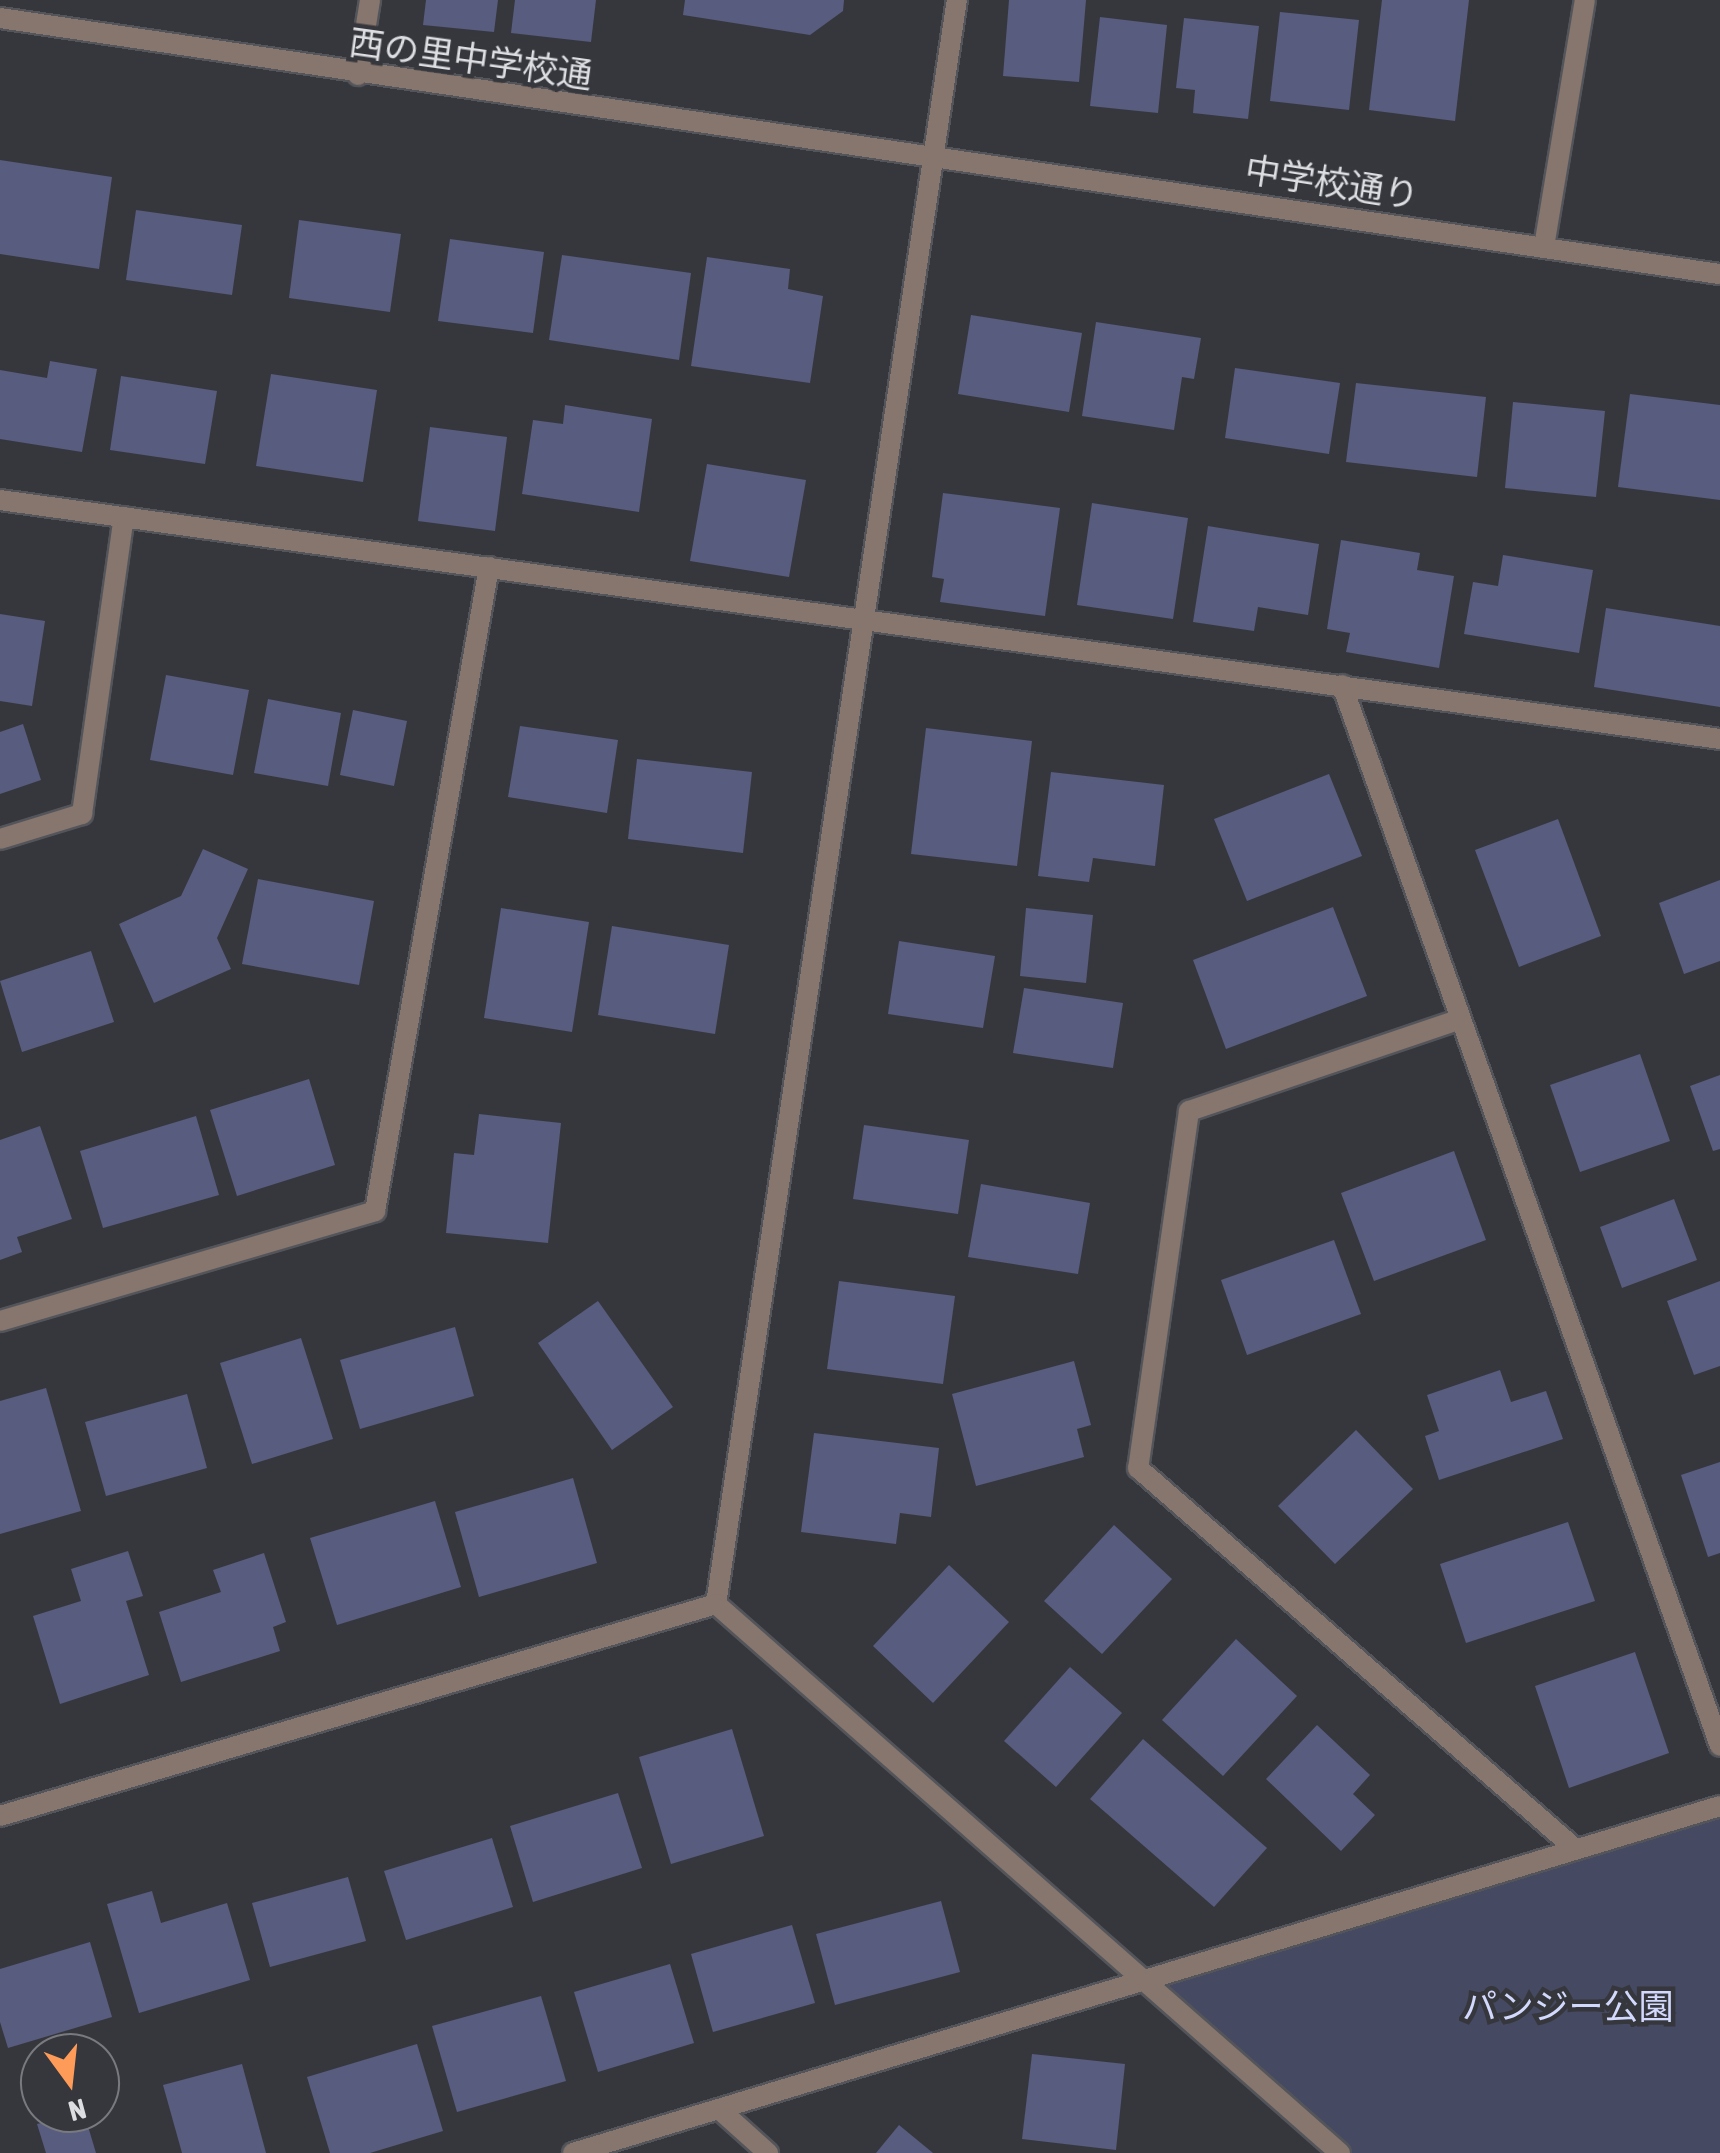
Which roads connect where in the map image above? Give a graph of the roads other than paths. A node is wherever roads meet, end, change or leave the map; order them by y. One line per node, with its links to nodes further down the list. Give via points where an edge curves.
1 (370, 0): 5 (street)
2 (956, 0): 6 (street)
3 (1585, 0): 7 (street)
4 (0, 18): 5 (street, 西の里中学校通)
5 (358, 76): 6 (street, 西の里中学校通)
6 (934, 156): 7 (street, 中学校通り); 12 (street)
7 (1544, 247): 8 (street, 中学校通り)
8 (1720, 274)
9 (0, 500): 10 (street)
10 (124, 517): 11 (street); 15 (street, via 82,814)
11 (488, 567): 12 (street); 17 (street, via 375,1211)
12 (866, 620): 13 (street); 18 (street)
13 (1342, 686): 14 (street); 16 (street)
14 (1720, 739)
15 (0, 838)
16 (1458, 1020): 19 (street); 22 (street, via 1188,1111 1138,1468)
17 (0, 1321)
18 (716, 1604): 21 (street); 23 (street)
19 (1720, 1746)
20 (1720, 1806): 22 (street)
21 (0, 1816)
22 (1573, 1847): 23 (street)
23 (1142, 1977): 24 (street); 27 (street)
24 (720, 2109): 25 (street); 26 (street)
25 (572, 2153)
26 (768, 2153)
27 (1340, 2153)

